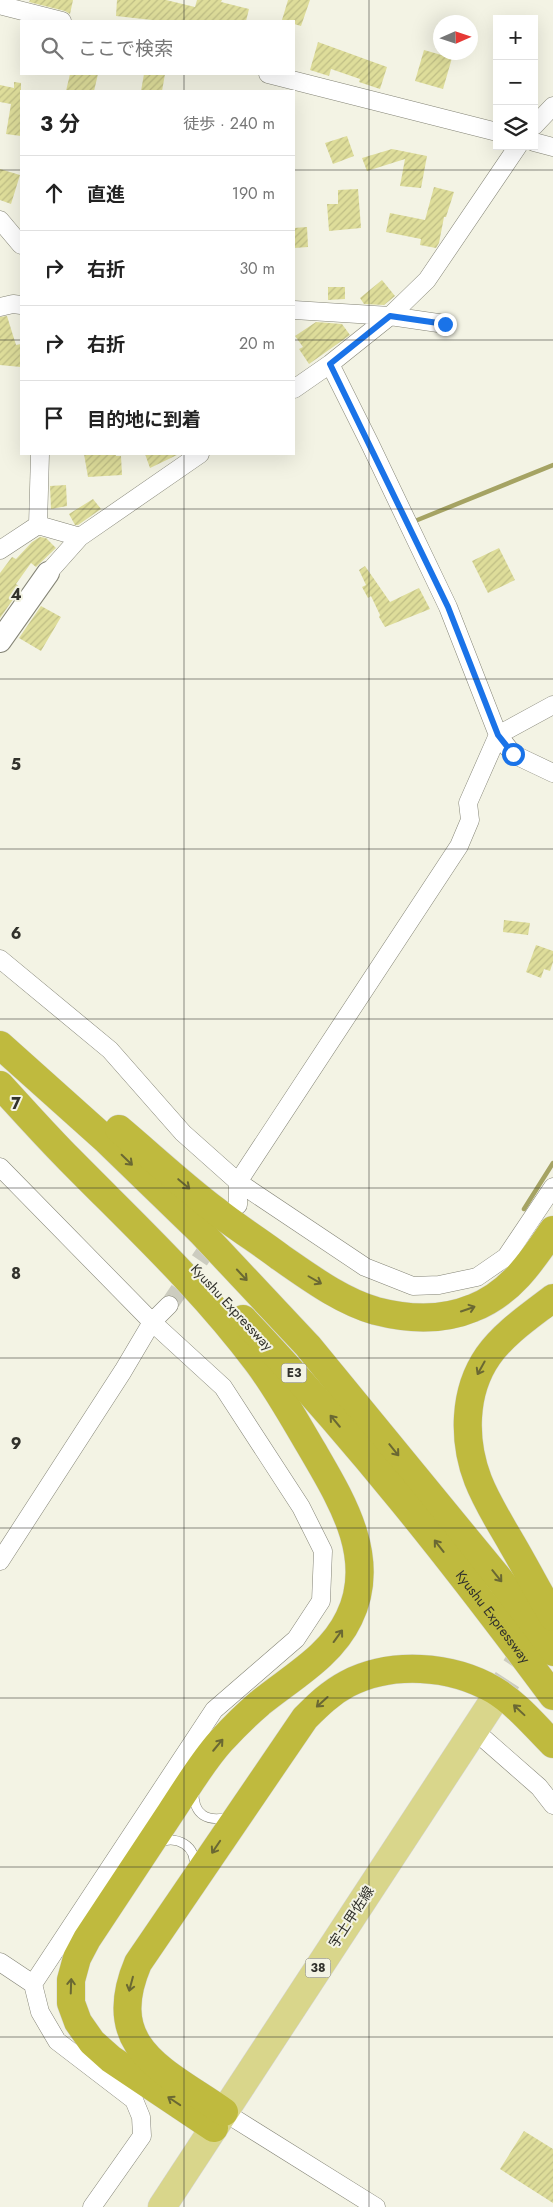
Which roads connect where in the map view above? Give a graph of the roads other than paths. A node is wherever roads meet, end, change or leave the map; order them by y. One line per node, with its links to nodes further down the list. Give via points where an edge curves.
1 (4, 7): 2 (street)
2 (58, 20)
3 (272, 75): 6 (street)
4 (553, 106): 5 (street)
5 (538, 122)
6 (493, 131)
7 (538, 143): 8 (street)
8 (553, 147)
9 (515, 150): 15 (street, via 427,280)
10 (0, 220): 11 (street)
11 (20, 244)
12 (20, 305): 13 (street)
13 (0, 307)
14 (295, 310): 15 (street)
15 (390, 316): 16 (street); 17 (street)
16 (445, 324)
17 (330, 364): 18 (street); 27 (street, via 448,607)
18 (295, 388)
19 (40, 455): 21 (street)
20 (199, 455): 22 (street)
21 (38, 524): 22 (street); 23 (street)
22 (80, 537): 24 (street)
23 (0, 550)
24 (48, 573): 25 (street)
25 (0, 641)
26 (553, 704): 27 (street)
27 (498, 735): 28 (street, via 513,754); 35 (street, via 468,803 470,820 459,846)
28 (553, 773)
29 (0, 959): 35 (street, via 110,1050 183,1133)
30 (0, 1028): 38 (highway, one-way to 38, via 216,1211 311,1278 374,1310 427,1318 474,1308 513,1282 529,1266)
31 (0, 1045): 44 (highway, Kyushu Expressway / E3, one-way to 44, via 202,1232 308,1346 500,1580)
32 (0, 1081): 45 (highway, Kyushu Expressway / E3, one-way to 32, via 437,1544 298,1376 185,1257)
33 (0, 1085): 49 (highway, one-way to 33, via 238,1723 312,1664 340,1634 351,1615 357,1594 361,1572 358,1547 341,1499 254,1358 175,1266)
34 (0, 1167): 41 (street)
35 (238, 1182): 36 (street, via 365,1267 413,1286 439,1285 477,1277 506,1257); 37 (street)
36 (553, 1187)
37 (238, 1205)
38 (553, 1230)
39 (553, 1298): 43 (highway, one-way to 43, via 522,1321 488,1356 477,1376 467,1426 478,1480)
40 (169, 1305): 41 (street)
41 (152, 1322): 42 (street); 55 (street, via 223,1387 302,1507 323,1551 321,1601 296,1639 214,1710)
42 (0, 1561)
43 (553, 1617)
44 (553, 1652)
45 (553, 1696)
46 (492, 1704): 47 (main road, 宇土甲佐線 / 38)
47 (474, 1730): 50 (street, via 539,1787); 56 (main road, 宇土甲佐線 / 38)
48 (553, 1744): 51 (highway, one-way to 51, via 516,1706 493,1690 470,1680 448,1672 422,1669 369,1675 346,1684 325,1698 305,1718)
49 (197, 1774): 51 (lane, via 193,1794 200,1813 208,1819); 52 (highway)
50 (553, 1805)
51 (239, 1813): 53 (highway, one-way to 53)
52 (148, 1848): 53 (lane, via 173,1840 189,1847 194,1864); 56 (highway, one-way to 52, via 111,2059 92,2042 78,2022 71,2003 71,1980 77,1958)
53 (192, 1883): 56 (highway, one-way to 56, via 138,1963 130,1984 127,2008 137,2046)
54 (0, 1962): 55 (street)
55 (33, 1984): 57 (street, via 40,2012 57,2041 134,2100 141,2117 142,2136)
56 (219, 2120): 58 (main road, 宇土甲佐線 / 38); 59 (street)
57 (92, 2207)
58 (162, 2207)
59 (376, 2207)

